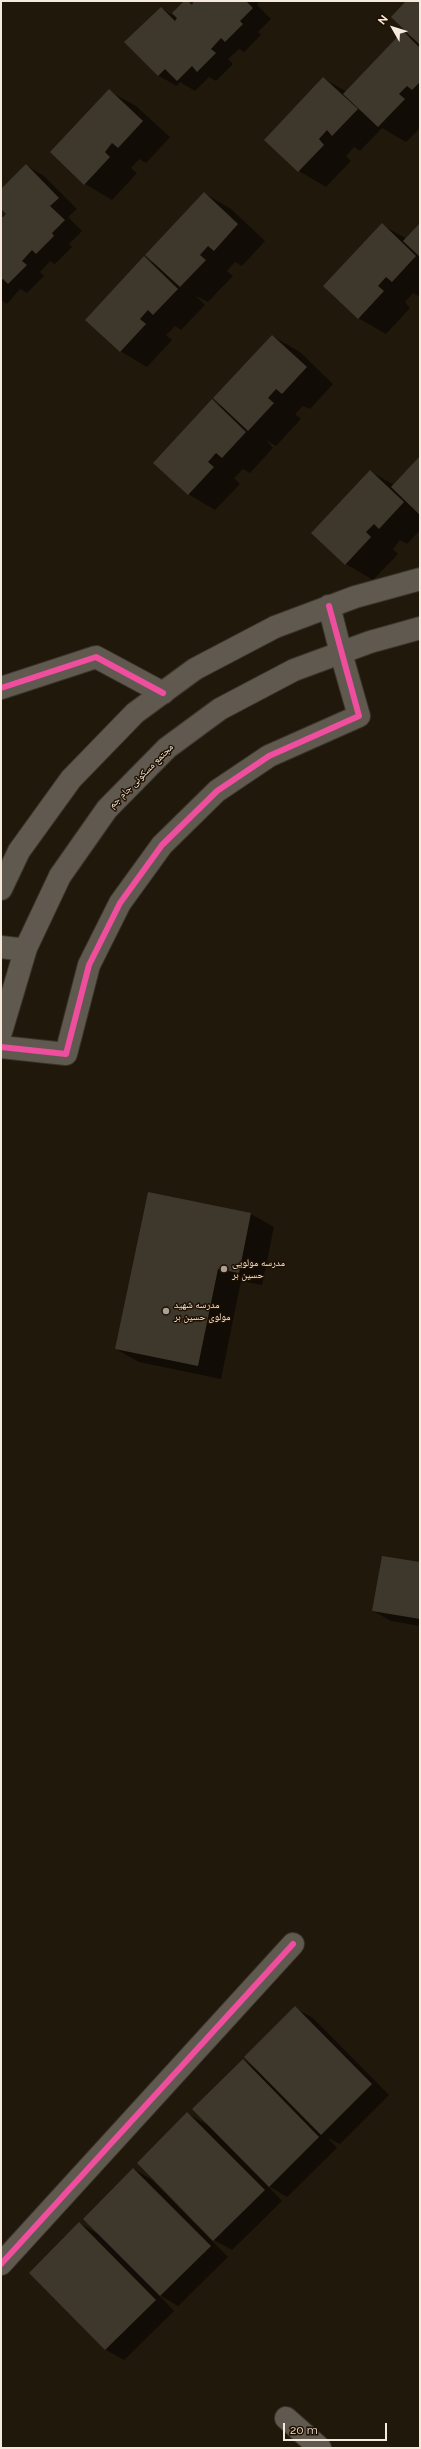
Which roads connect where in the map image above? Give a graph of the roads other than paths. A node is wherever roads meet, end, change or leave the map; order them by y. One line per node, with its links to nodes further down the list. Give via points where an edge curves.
1 (420, 579): 2 (street)
2 (329, 606): 4 (street); 6 (street, via 275,627 194,669)
3 (420, 628): 4 (street, مجتمع مسکونی جام جم)
4 (341, 653): 9 (street, مجتمع مسکونی جام جم, via 294,670 220,709 167,748 107,810 60,876); 11 (street, via 359,716 269,756 217,791 162,845 120,903 89,965 66,1054)
5 (1, 688): 6 (street, via 96,657)
6 (163, 692): 7 (street, via 135,713 71,779 19,851)
7 (1, 889)
8 (1, 947): 9 (street)
9 (26, 948): 10 (street, مجتمع مسکونی جام جم)
10 (1, 1032)
11 (1, 1047)
12 (293, 1944): 13 (street)
13 (1, 2264)
14 (286, 2418): 15 (street)
15 (320, 2448)

